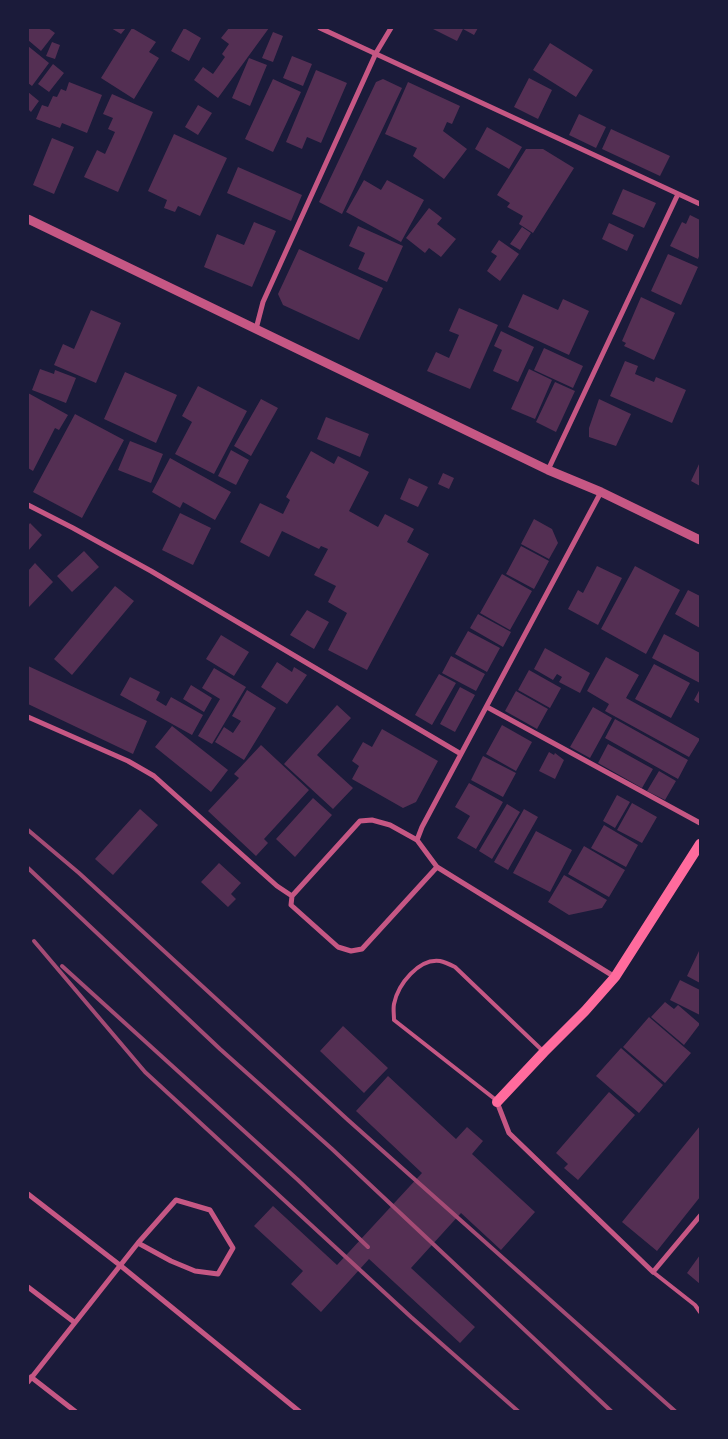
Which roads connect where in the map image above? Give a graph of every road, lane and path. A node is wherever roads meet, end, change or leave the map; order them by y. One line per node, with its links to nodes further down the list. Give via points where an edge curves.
1 (320, 28): 3 (street)
2 (391, 28): 3 (street)
3 (376, 53): 4 (street); 7 (street, via 264,302)
4 (678, 194): 5 (street); 8 (street)
5 (700, 204)
6 (28, 219): 7 (street)
7 (256, 329): 8 (street)
8 (548, 470): 9 (street)
9 (601, 492): 11 (street); 12 (street)
10 (28, 505): 14 (street, via 151,571)
11 (700, 540)
12 (487, 707): 14 (street); 15 (street)
13 (28, 718): 19 (street, via 128,761 154,776)
14 (461, 754): 16 (street)
15 (700, 823)
16 (417, 840): 18 (street); 19 (street, via 390,825 372,820 360,821)
17 (700, 844): 20 (main road)
18 (437, 867): 19 (street, via 362,949 351,951 338,947 291,905); 20 (street)
19 (292, 896)
20 (615, 977): 21 (main road)
21 (544, 1052): 22 (main road); 22 (lane, via 455,967 440,961 422,964 409,977 398,991 393,1006 394,1020)
22 (497, 1102): 27 (street, via 509,1133)
23 (28, 1194): 26 (street)
24 (700, 1216): 27 (street)
25 (138, 1243): 25 (street, via 176,1200 210,1210 233,1248 218,1274 195,1271); 26 (street)
26 (120, 1266): 30 (street); 33 (street)
27 (653, 1272): 29 (lane)
28 (28, 1287): 30 (street)
29 (700, 1312)
30 (74, 1322): 31 (street)
31 (29, 1379): 32 (street)
32 (76, 1412)
33 (300, 1412)

